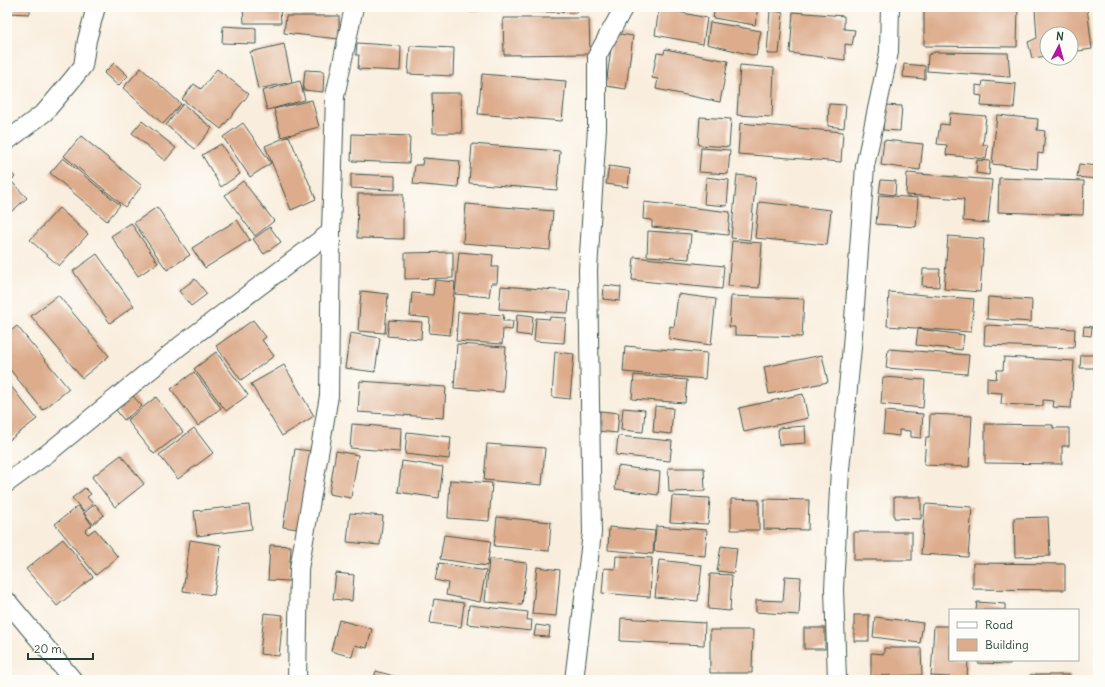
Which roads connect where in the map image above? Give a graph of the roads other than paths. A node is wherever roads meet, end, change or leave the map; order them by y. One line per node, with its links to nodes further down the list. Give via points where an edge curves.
1 (96, 7): 5 (street, via 83,66 45,112)
2 (354, 7): 6 (street, via 335,96)
3 (624, 7): 11 (street, via 596,56 597,128 588,270 592,533)
4 (890, 7): 12 (street, via 889,52 865,166 840,469 834,588)
5 (7, 141)
6 (331, 232): 7 (street, via 180,346 48,454); 10 (street, via 329,396 299,569)
7 (7, 484)
8 (7, 601): 9 (street)
9 (73, 680)
10 (298, 680)
11 (574, 680)
12 (838, 680)

